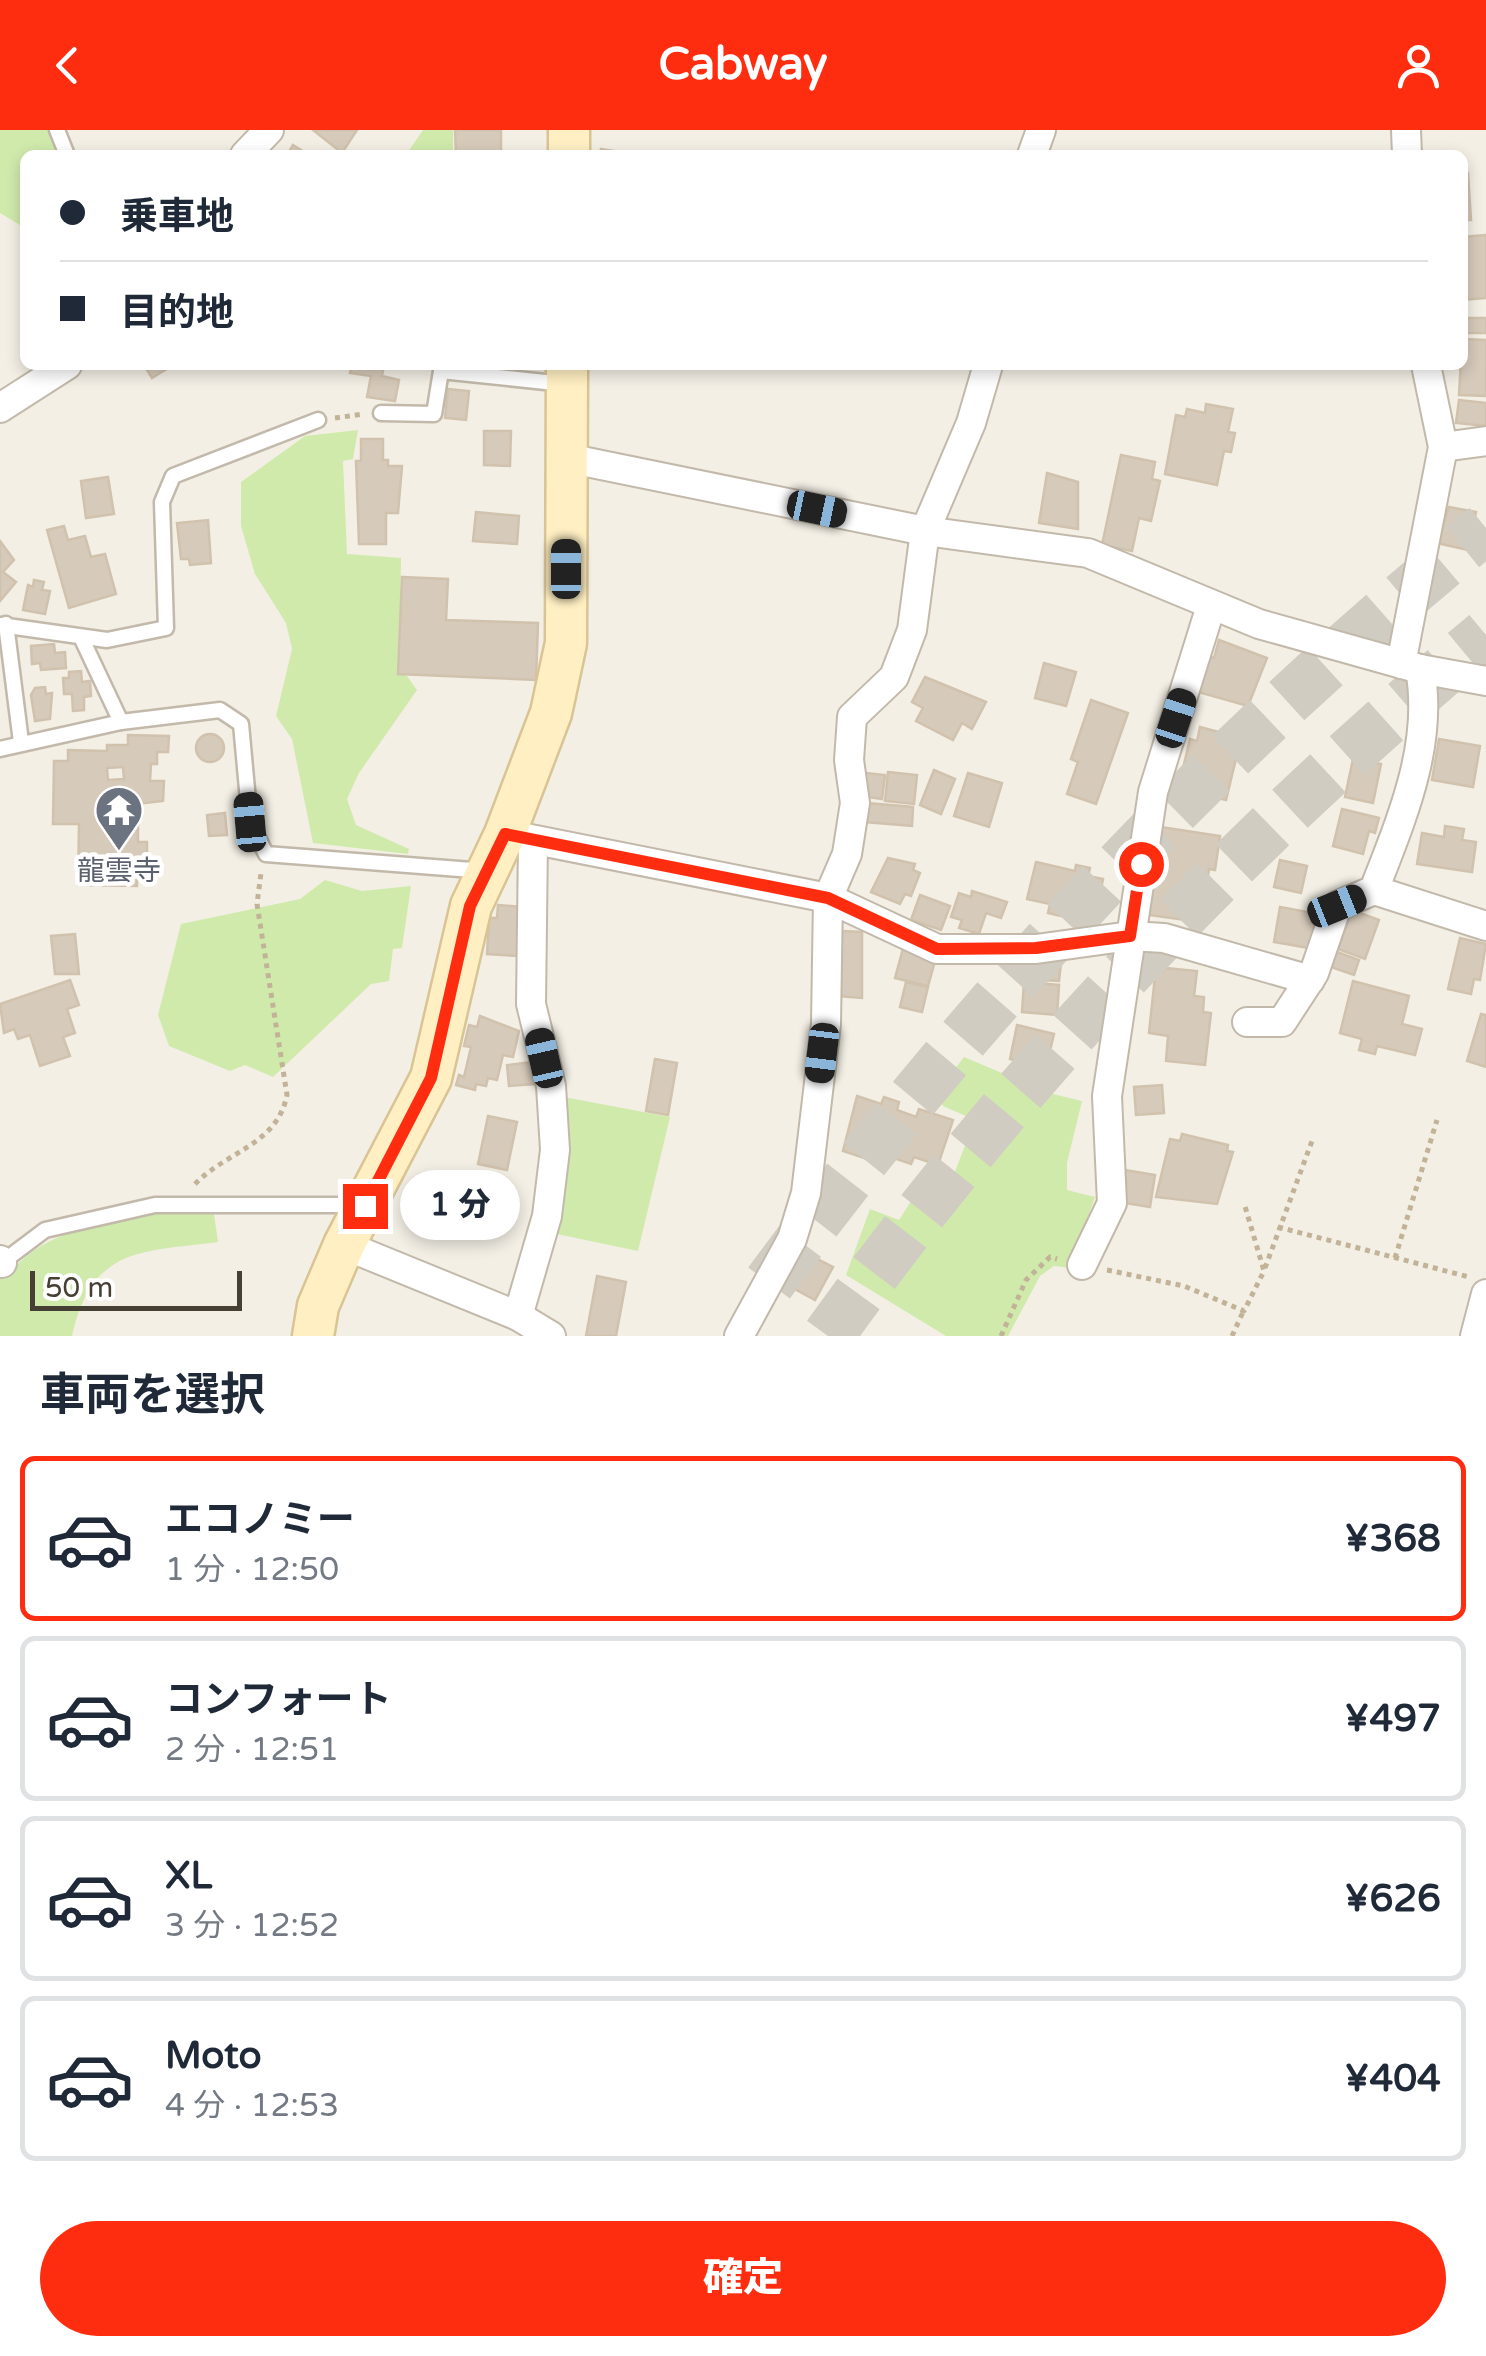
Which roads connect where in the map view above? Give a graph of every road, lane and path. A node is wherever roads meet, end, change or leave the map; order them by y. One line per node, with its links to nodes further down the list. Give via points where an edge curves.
1 (269, 130): 2 (street)
2 (250, 150)
3 (58, 370): 7 (street)
4 (987, 370): 13 (street)
5 (1427, 370): 11 (street)
6 (567, 375): 8 (lane, via 442,371 434,414); 12 (street)
7 (0, 408)
8 (381, 413): 9 (path)
9 (318, 420): 16 (lane, via 174,476 162,502 166,628 107,640)
10 (1486, 441): 11 (street)
11 (1443, 447): 17 (street)
12 (567, 458): 13 (street); 22 (street, via 566,643)
13 (925, 531): 14 (street, via 1088,553); 26 (street, via 912,630 894,677 852,718 855,803 847,854)
14 (1211, 606): 17 (street); 28 (street, via 1152,792)
15 (3, 624): 16 (lane); 20 (lane)
16 (81, 637): 19 (lane)
17 (1410, 667): 18 (street); 25 (street, via 1426,706 1420,748)
18 (1486, 681)
19 (121, 722): 20 (lane); 23 (lane, via 220,710 240,724 250,822)
20 (21, 742): 21 (lane)
21 (0, 749)
22 (519, 837): 24 (street); 26 (street); 45 (street, via 531,1004 551,1086 555,1150 547,1216)
23 (266, 854): 24 (lane); 34 (path, via 257,904 284,1110 276,1126 206,1172)
24 (486, 871): 35 (street, via 470,906 431,1078)
25 (1374, 890): 27 (street); 29 (street, via 1337,906)
26 (828, 898): 28 (street, via 937,949 1036,948); 48 (street, via 826,1024 806,1193 792,1239)
27 (1486, 926)
28 (1130, 936): 29 (street, via 1164,938); 40 (street, via 1108,1096 1112,1203)
29 (1310, 980): 30 (street, via 1282,1022)
30 (1247, 1022)
31 (1437, 1120): 38 (path)
32 (1312, 1141): 36 (path)
33 (1244, 1204): 41 (path)
34 (186, 1205): 35 (lane); 39 (lane, via 119,1211 45,1230)
35 (365, 1206): 37 (street)
36 (1278, 1227): 38 (path); 41 (path)
37 (344, 1244): 45 (street); 46 (street)
38 (1395, 1258): 42 (path)
39 (0, 1262)
40 (1082, 1265): 44 (path, via 1184,1286); 49 (path, via 1050,1257 1026,1280)
41 (1264, 1271): 44 (path)
42 (1486, 1281)
43 (1486, 1294): 51 (street)
44 (1244, 1311): 50 (path)
45 (518, 1316): 47 (street)
46 (313, 1336)
47 (551, 1336)
48 (739, 1336)
49 (1001, 1336)
50 (1232, 1336)
51 (1474, 1336)

